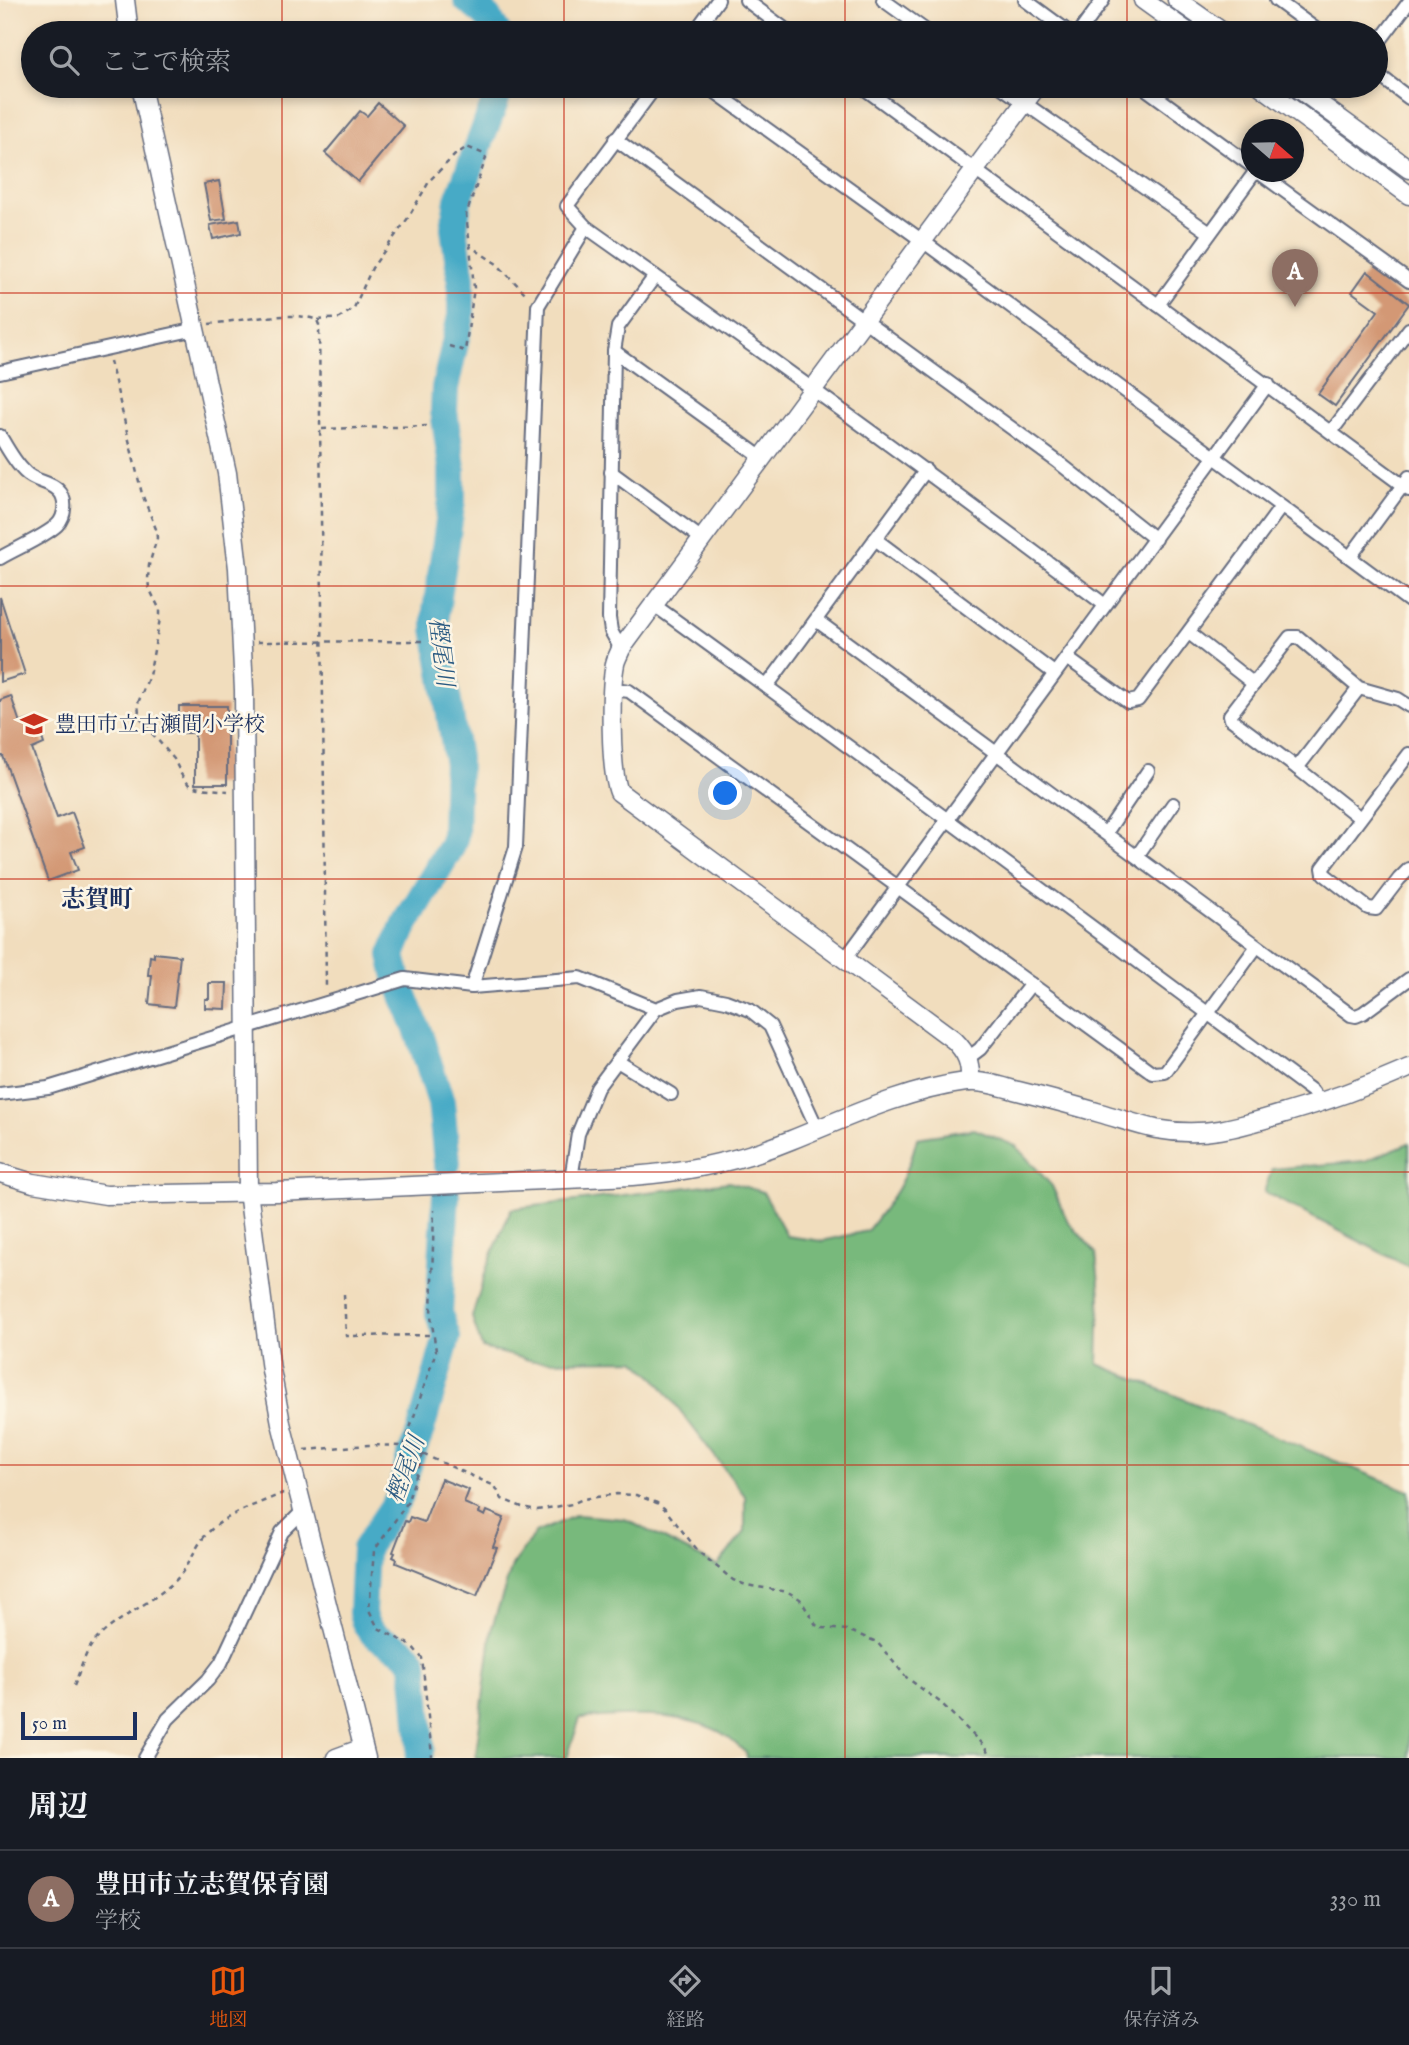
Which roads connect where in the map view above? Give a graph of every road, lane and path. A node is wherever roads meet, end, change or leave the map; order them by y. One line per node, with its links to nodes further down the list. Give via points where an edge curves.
1 (125, 0): 11 (street)
2 (718, 0): 12 (street)
3 (746, 0): 13 (street)
4 (883, 0): 14 (street)
5 (1025, 0): 15 (street)
6 (1103, 0): 16 (street)
7 (1143, 0): 17 (street)
8 (1177, 0): 18 (street)
9 (1276, 0): 19 (street)
10 (1409, 2): 20 (street)
11 (128, 21)
12 (703, 21)
13 (774, 21)
14 (912, 21)
15 (1054, 21)
16 (1088, 21)
17 (1172, 21)
18 (1207, 21)
19 (1305, 21)
20 (1388, 30)
21 (1388, 82): 31 (street)
22 (144, 98): 50 (street)
23 (647, 98): 33 (street)
24 (724, 98): 42 (street)
25 (877, 98): 36 (street)
26 (1017, 98): 32 (street)
27 (1028, 98): 32 (street)
28 (1158, 98): 34 (street)
29 (1277, 98): 39 (street)
30 (1311, 98): 35 (street)
31 (1409, 98)
32 (1024, 103): 36 (street); 41 (street)
33 (615, 139): 40 (street, via 567,206); 49 (street)
34 (1241, 159)
35 (1409, 169)
36 (975, 170): 42 (street); 46 (street)
37 (1248, 182): 41 (street)
38 (1270, 182): 45 (street)
39 (1409, 195)
40 (586, 227): 44 (street); 47 (street)
41 (1210, 233): 46 (street)
42 (924, 242): 49 (street); 63 (street)
43 (470, 246): 47 (path, via 497,264); 48 (path, via 466,215 486,158 467,148 430,180 372,268 354,307 340,318); 52 (path, via 474,288 465,351)
44 (655, 276): 54 (street, via 618,327); 57 (street)
45 (1409, 281)
46 (1158, 305): 56 (street)
47 (538, 306): 105 (street, via 516,846)
48 (317, 320): 50 (path, via 293,316); 59 (path)
49 (863, 322): 57 (street); 70 (street, via 1058,462)
50 (197, 329): 53 (street); 80 (street, via 227,473)
51 (1409, 329): 60 (street)
52 (449, 346)
53 (107, 349): 55 (street); 93 (path, via 157,538 148,579 160,620 139,714 189,785)
54 (614, 351): 62 (street); 65 (street)
55 (0, 372)
56 (1268, 384): 60 (street); 63 (street)
57 (811, 390): 62 (street); 64 (street)
58 (430, 426): 59 (path)
59 (320, 429): 78 (path)
60 (1331, 432): 66 (street)
61 (0, 436): 72 (street, via 22,470 60,491 64,506 58,524)
62 (762, 457): 68 (street)
63 (1215, 458): 67 (street); 70 (street)
64 (926, 470): 69 (street); 75 (street)
65 (611, 472): 68 (street); 81 (street, via 609,618)
66 (1407, 484): 71 (street)
67 (1282, 506): 71 (street); 77 (street)
68 (702, 539): 74 (street)
69 (875, 539): 76 (street); 83 (street)
70 (1156, 539): 75 (street)
71 (1350, 557): 73 (street)
72 (0, 558)
73 (1409, 601)
74 (654, 605): 81 (street); 85 (street)
75 (1105, 605): 82 (street)
76 (816, 620): 85 (street); 89 (street)
77 (1189, 633): 82 (street, via 1138,701 1128,702); 84 (street)
78 (322, 640): 79 (path); 80 (path); 106 (path)
79 (424, 641)
80 (243, 642): 93 (street)
81 (621, 649): 87 (street, via 615,660)
82 (1067, 658): 83 (street)
83 (1054, 673): 89 (street)
84 (1254, 684): 86 (street, via 1293,636); 91 (street, via 1230,712 1231,719)
85 (767, 686): 96 (street)
86 (1359, 688): 88 (street); 91 (street)
87 (613, 689): 100 (street, via 629,691); 102 (street, via 613,762 619,792)
88 (1409, 706)
89 (996, 753): 96 (street); 97 (street)
90 (1409, 754): 95 (street)
91 (1297, 768): 95 (street)
92 (1148, 771): 97 (street)
93 (245, 792): 109 (street)
94 (1173, 804): 98 (street)
95 (1360, 818): 99 (street, via 1323,868 1324,874 1368,908 1376,909)
96 (947, 820): 100 (street); 108 (street)
97 (1106, 833): 98 (street)
98 (1137, 856): 101 (street)
99 (1409, 869)
100 (897, 887): 102 (street); 104 (street)
101 (1257, 946): 103 (street, via 1350,1015 1356,1016); 108 (street)
102 (845, 959): 110 (street, via 954,1040)
103 (1409, 979)
104 (1031, 984): 108 (street, via 1153,1073 1165,1072); 110 (street)
105 (472, 987): 106 (street, via 405,979); 107 (street, via 580,978)
106 (326, 1004): 109 (street)
107 (656, 1009): 111 (street); 117 (street, via 701,996 750,1010 770,1026)
108 (1208, 1013): 116 (street)
109 (247, 1028): 114 (street, via 48,1088); 120 (street)
110 (968, 1058): 113 (street)
111 (617, 1061): 115 (street); 119 (street, via 597,1088 578,1134)
112 (1409, 1068): 116 (street)
113 (970, 1082): 116 (street, via 1154,1129 1189,1133 1235,1129); 117 (street, via 925,1089)
114 (0, 1094)
115 (671, 1094)
116 (1322, 1103)
117 (817, 1128): 119 (street, via 719,1164)
118 (0, 1173): 120 (street, via 106,1195)
119 (571, 1179): 120 (street)
120 (248, 1191): 125 (street, via 271,1370)
121 (434, 1210): 123 (path)
122 (344, 1294): 123 (path, via 346,1336)
123 (433, 1335): 124 (path, via 433,1363)
124 (404, 1446): 125 (path); 126 (path)
125 (288, 1453): 127 (street)
126 (423, 1454): 131 (path, via 407,1503 374,1550 369,1610 377,1628 412,1646 422,1658); 134 (path, via 495,1486 502,1499 529,1509 617,1494 657,1503 699,1552 733,1580 788,1592 800,1599 816,1625 847,1630 877,1642 906,1677 941,1703)
127 (296, 1487): 128 (street); 129 (path, via 211,1530 176,1580 92,1644)
128 (302, 1512): 130 (street); 132 (street, via 282,1532 221,1663 169,1719)
129 (74, 1686)
130 (365, 1753): 133 (street)
131 (432, 1756)
132 (145, 1758)
133 (336, 1758)
134 (991, 1758)

